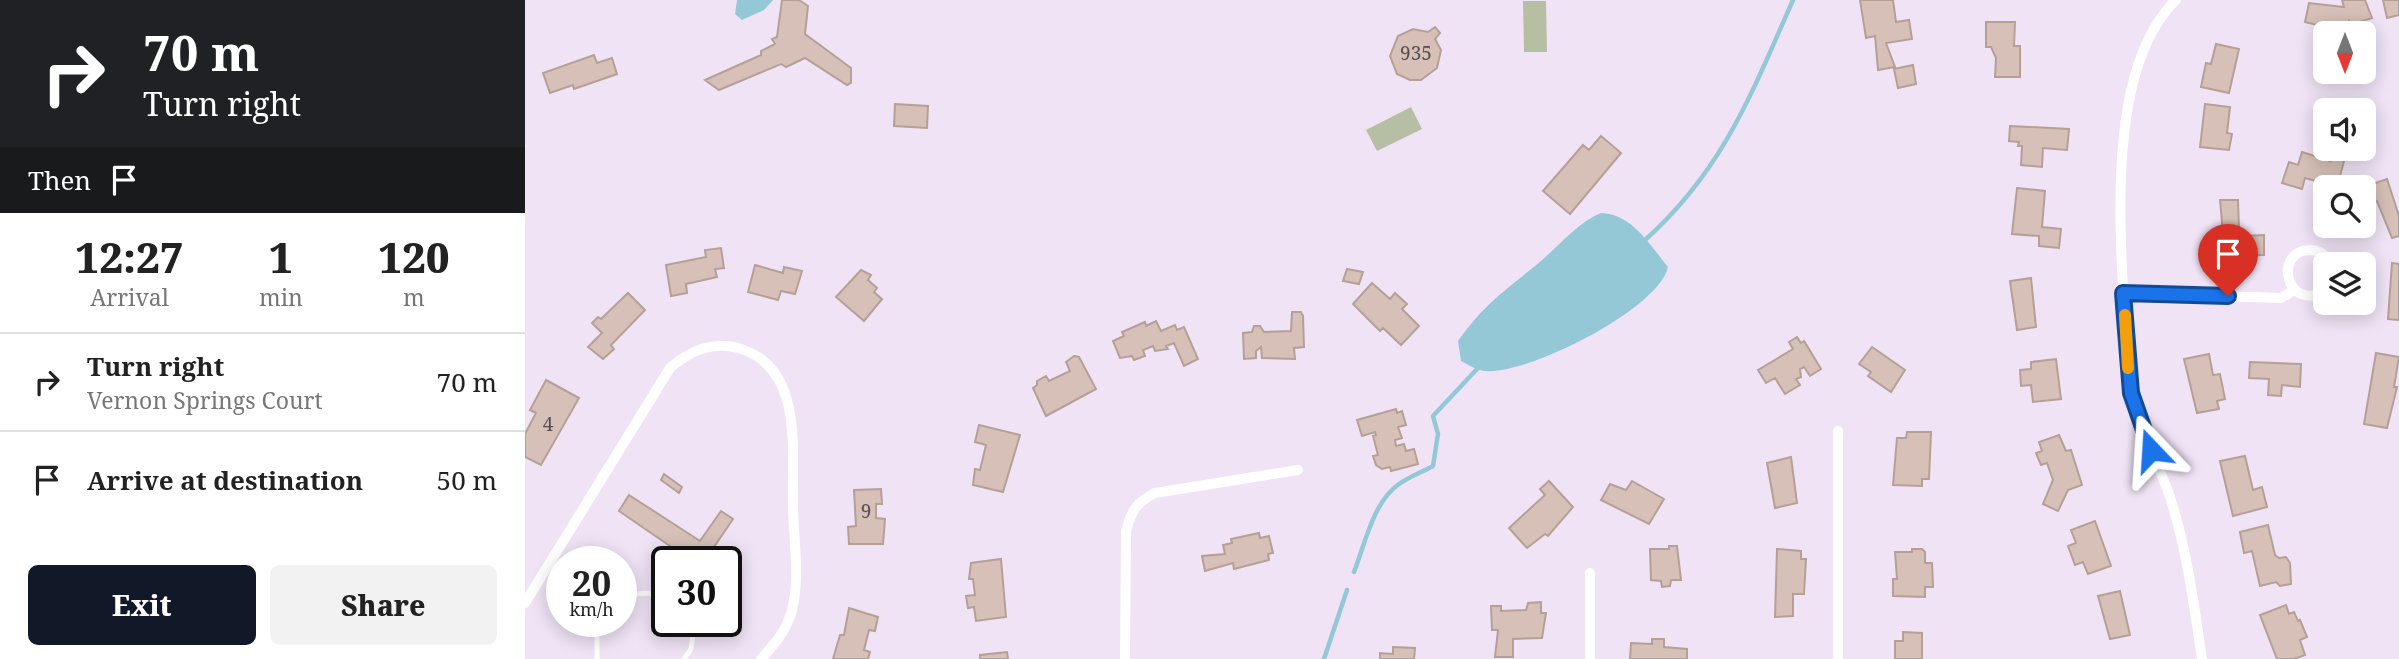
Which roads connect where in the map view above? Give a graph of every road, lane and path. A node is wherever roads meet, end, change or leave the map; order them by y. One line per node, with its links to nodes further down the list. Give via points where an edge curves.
1 (2176, 0): 4 (street, via 2147,43 2127,121 2119,202)
2 (2313, 252): 3 (street, via 2300,252 2290,262)
3 (2295, 290): 4 (street, via 2281,298); 5 (street)
4 (2123, 293): 18 (street, via 2131,393 2185,548)
5 (2313, 295)
6 (1838, 432): 17 (street)
7 (1298, 470): 15 (street, via 1155,494 1141,501 1131,513 1126,531)
8 (1590, 573): 16 (street)
9 (525, 603): 14 (street, via 670,368 696,350 728,345 764,360 777,373 790,406 795,588 787,625)
10 (597, 637): 12 (lane)
11 (693, 637): 13 (lane)
12 (597, 659)
13 (684, 659)
14 (761, 659)
15 (1125, 659)
16 (1590, 659)
17 (1838, 659)
18 (2203, 659)

